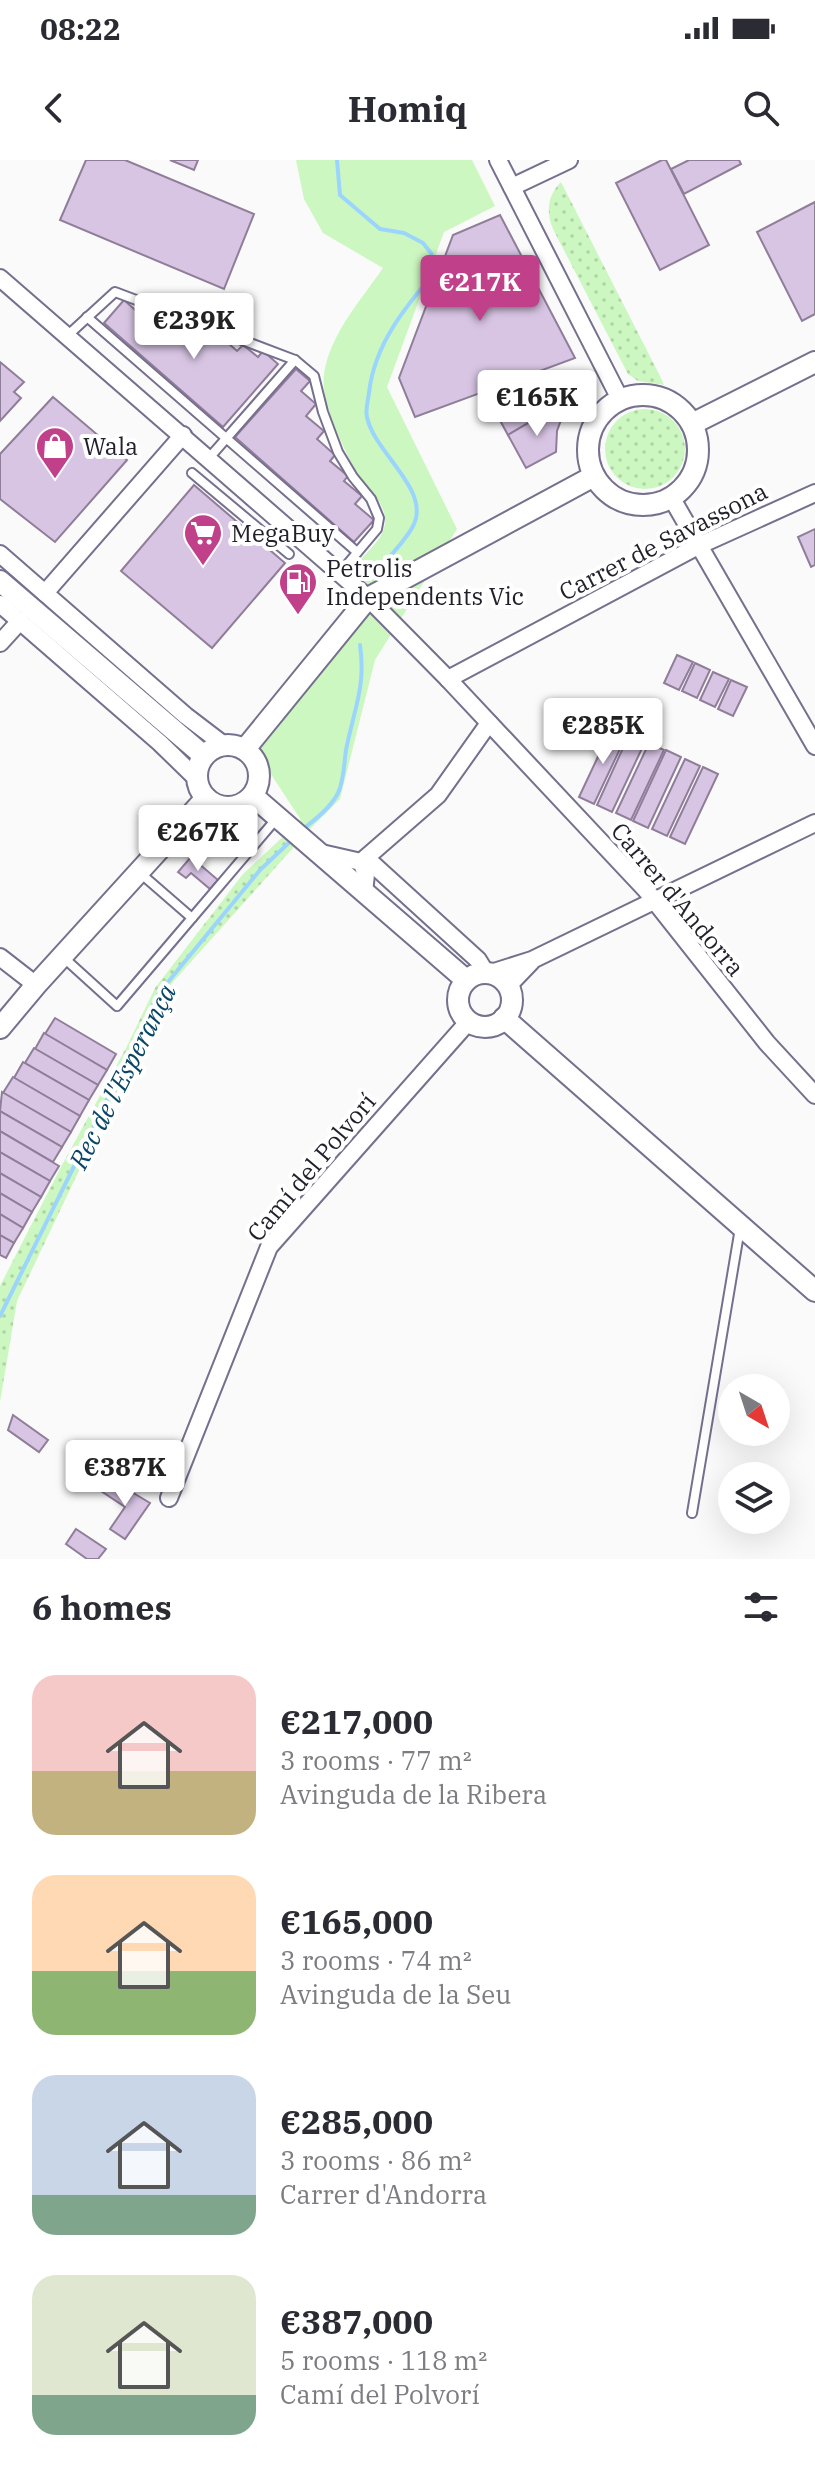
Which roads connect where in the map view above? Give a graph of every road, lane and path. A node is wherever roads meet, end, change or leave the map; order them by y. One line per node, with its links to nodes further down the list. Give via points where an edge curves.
1 (498, 160): 3 (street)
2 (569, 160): 3 (street)
3 (512, 187): 9 (street)
4 (0, 278): 6 (street, Carrer d'Andorra)
5 (87, 317): 6 (lane); 7 (lane, via 115,292); 12 (lane)
6 (67, 336): 11 (street, Carrer d'Andorra)
7 (295, 360): 12 (lane); 19 (lane, via 314,376 338,452 379,518 377,529)
8 (815, 362): 10 (street)
9 (620, 399): 10 (street, via 660,397 679,407); 15 (street, via 604,410 588,442)
10 (692, 424): 17 (street, via 698,445 695,467)
11 (183, 435): 13 (street, Carrer d'Andorra); 24 (street)
12 (227, 438): 13 (lane); 19 (lane)
13 (209, 458): 22 (street, Carrer d'Andorra)
14 (192, 473): 21 (lane)
15 (594, 476): 17 (street, via 625,502 646,505); 25 (street)
16 (815, 493): 18 (street, Carrer de Savassona)
17 (671, 497): 18 (street)
18 (698, 546): 29 (street, Carrer de Savassona); 32 (street)
19 (357, 552): 22 (lane)
20 (0, 554): 24 (street)
21 (289, 554)
22 (339, 573): 25 (street, Carrer d'Andorra)
23 (0, 581): 34 (street)
24 (45, 593): 31 (street)
25 (368, 598): 29 (street, Carrer d'Andorra); 33 (street)
26 (0, 604): 27 (street)
27 (20, 621): 28 (street); 35 (street, via 160,743)
28 (0, 643)
29 (448, 679): 30 (street, Carrer d'Andorra)
30 (489, 723): 40 (street, via 438,795); 43 (street, Carrer d'Andorra)
31 (224, 745): 33 (street); 34 (street)
32 (815, 746)
33 (245, 749): 36 (street, via 259,771)
34 (204, 756): 35 (street, via 198,767)
35 (202, 788): 36 (street, via 215,805 233,807); 41 (street)
36 (253, 796): 37 (street)
37 (278, 817): 39 (street); 44 (lane)
38 (815, 823): 43 (street)
39 (303, 841): 40 (street); 42 (street)
40 (364, 860): 42 (street); 48 (street)
41 (139, 872): 44 (lane); 45 (street)
42 (364, 893): 49 (street)
43 (655, 901): 47 (street); 55 (street, Carrer d'Andorra)
44 (192, 918): 45 (lane, via 117,1006)
45 (62, 956): 50 (street)
46 (0, 957): 50 (street)
47 (532, 960): 48 (street); 51 (street)
48 (488, 973): 49 (street); 51 (street)
49 (466, 980): 53 (street, via 458,997)
50 (36, 985): 54 (street)
51 (508, 986): 52 (street, via 511,1000)
52 (504, 1018): 53 (street, via 487,1026); 56 (street)
53 (469, 1021): 58 (street, Camí del Polvorí, via 269,1247)
54 (0, 1027)
55 (815, 1095)
56 (741, 1227): 57 (street); 59 (lane)
57 (815, 1291)
58 (169, 1498)
59 (692, 1513)

